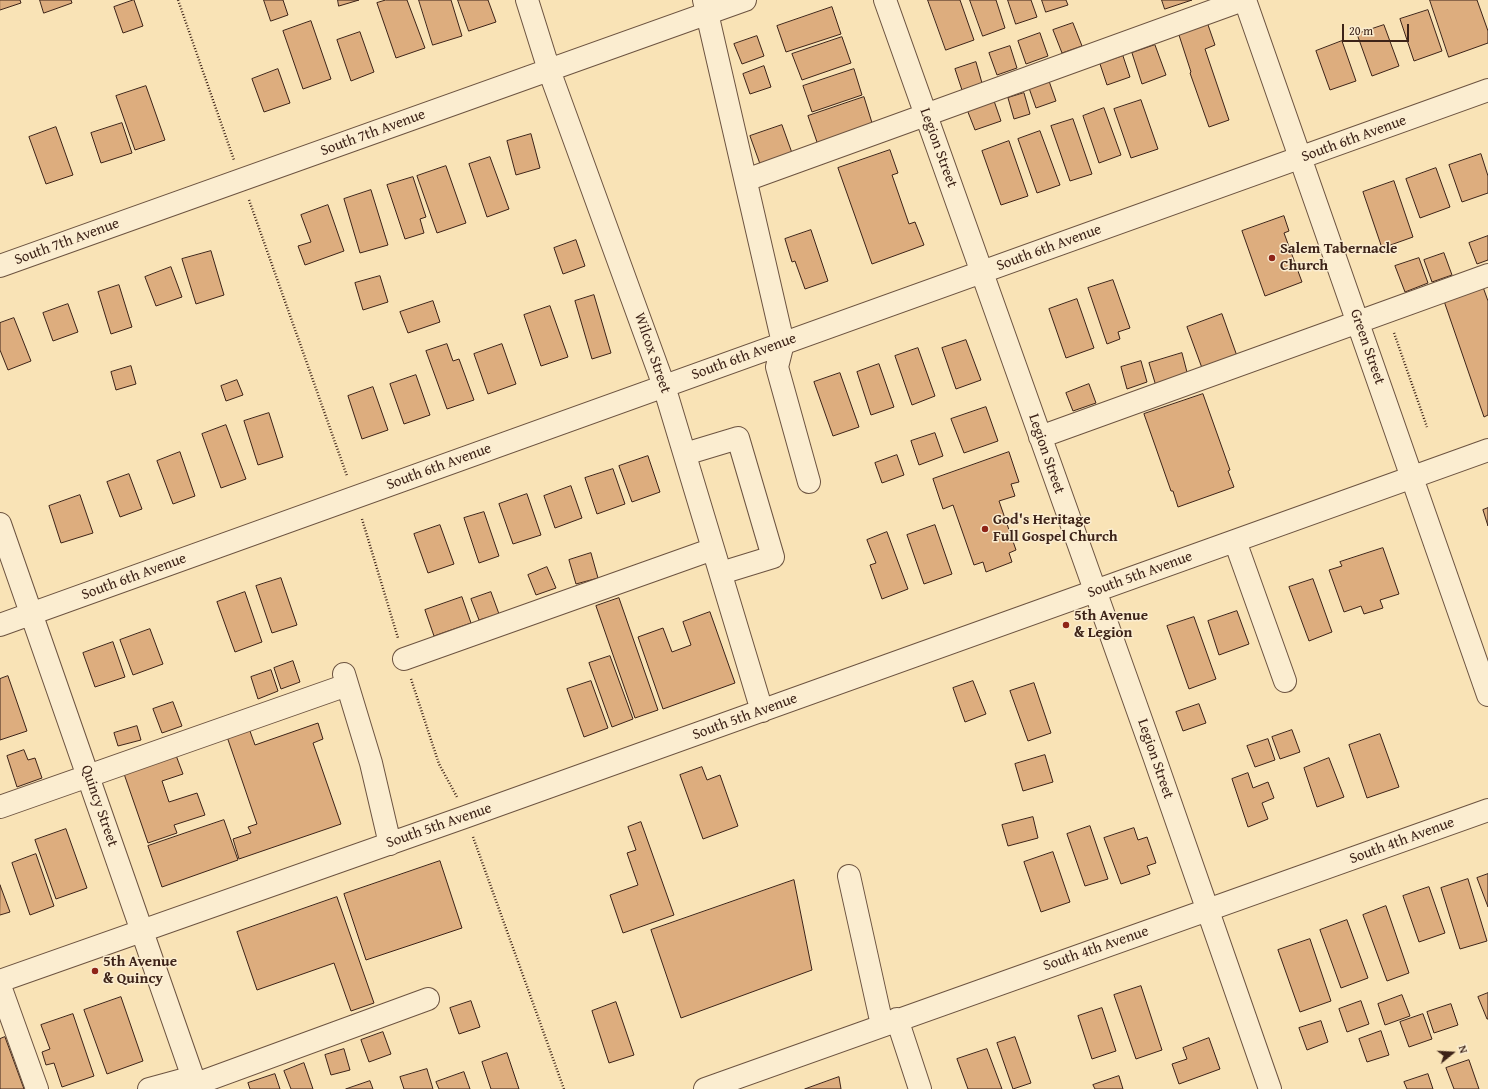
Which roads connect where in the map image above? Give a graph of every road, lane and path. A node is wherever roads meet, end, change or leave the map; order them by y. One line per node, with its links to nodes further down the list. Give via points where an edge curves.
1 (178, 0): 11 (path)
2 (527, 0): 7 (street, Wilcox Street)
3 (745, 0): 6 (street, South 7th Avenue)
4 (885, 0): 9 (street, Legion Street)
5 (1244, 0): 9 (street); 10 (street, Green Street)
6 (706, 7): 7 (street, South 7th Avenue); 12 (street)
7 (549, 70): 14 (street, South 7th Avenue); 20 (street, Wilcox Street)
8 (1488, 90): 10 (street, South 6th Avenue)
9 (926, 115): 12 (street); 15 (street, Legion Street)
10 (1300, 158): 15 (street, South 6th Avenue); 17 (street, Green Street)
11 (234, 162)
12 (746, 180): 19 (street)
13 (248, 196): 26 (path)
14 (0, 266)
15 (982, 272): 19 (street, South 6th Avenue); 22 (street, Legion Street)
16 (1488, 276): 17 (street)
17 (1358, 322): 22 (street); 25 (street, Green Street)
18 (1393, 329): 21 (path)
19 (783, 343): 20 (street, South 6th Avenue); 27 (street, via 777,366)
20 (664, 386): 24 (street, Wilcox Street); 33 (street, South 6th Avenue)
21 (1427, 427)
22 (1040, 437): 32 (street, Legion Street)
23 (1488, 450): 25 (street, South 5th Avenue)
24 (685, 454): 30 (street, Wilcox Street); 31 (street, via 738,438 773,557)
25 (1412, 477): 29 (street, South 5th Avenue); 37 (street, Green Street)
26 (348, 480)
27 (809, 482)
28 (0, 524): 33 (street, Quincy Street)
29 (1235, 541): 32 (street, South 5th Avenue); 36 (street)
30 (713, 549): 31 (street, Wilcox Street); 35 (street)
31 (721, 573): 38 (street, Wilcox Street)
32 (1095, 591): 38 (street, South 5th Avenue); 45 (street, Legion Street)
33 (31, 613): 34 (street, South 6th Avenue); 39 (street, Quincy Street)
34 (0, 625)
35 (404, 659)
36 (1285, 681)
37 (1488, 695)
38 (762, 711): 43 (street, South 5th Avenue)
39 (88, 776): 40 (street); 43 (street, via 345,679 370,763); 46 (street, Quincy Street)
40 (0, 807)
41 (1488, 810): 45 (street, South 4th Avenue)
42 (476, 843): 54 (path)
43 (390, 844): 46 (street, South 5th Avenue)
44 (849, 876): 50 (street)
45 (1207, 910): 50 (street, South 4th Avenue); 57 (street, Legion Street)
46 (142, 931): 47 (street, South 5th Avenue); 51 (street, Quincy Street)
47 (0, 981)
48 (0, 986): 52 (street)
49 (428, 999): 51 (street)
50 (889, 1022): 55 (street, South 4th Avenue); 56 (street)
51 (195, 1083): 53 (street)
52 (36, 1089)
53 (149, 1089)
54 (564, 1089)
55 (705, 1089)
56 (920, 1089)
57 (1270, 1089)

